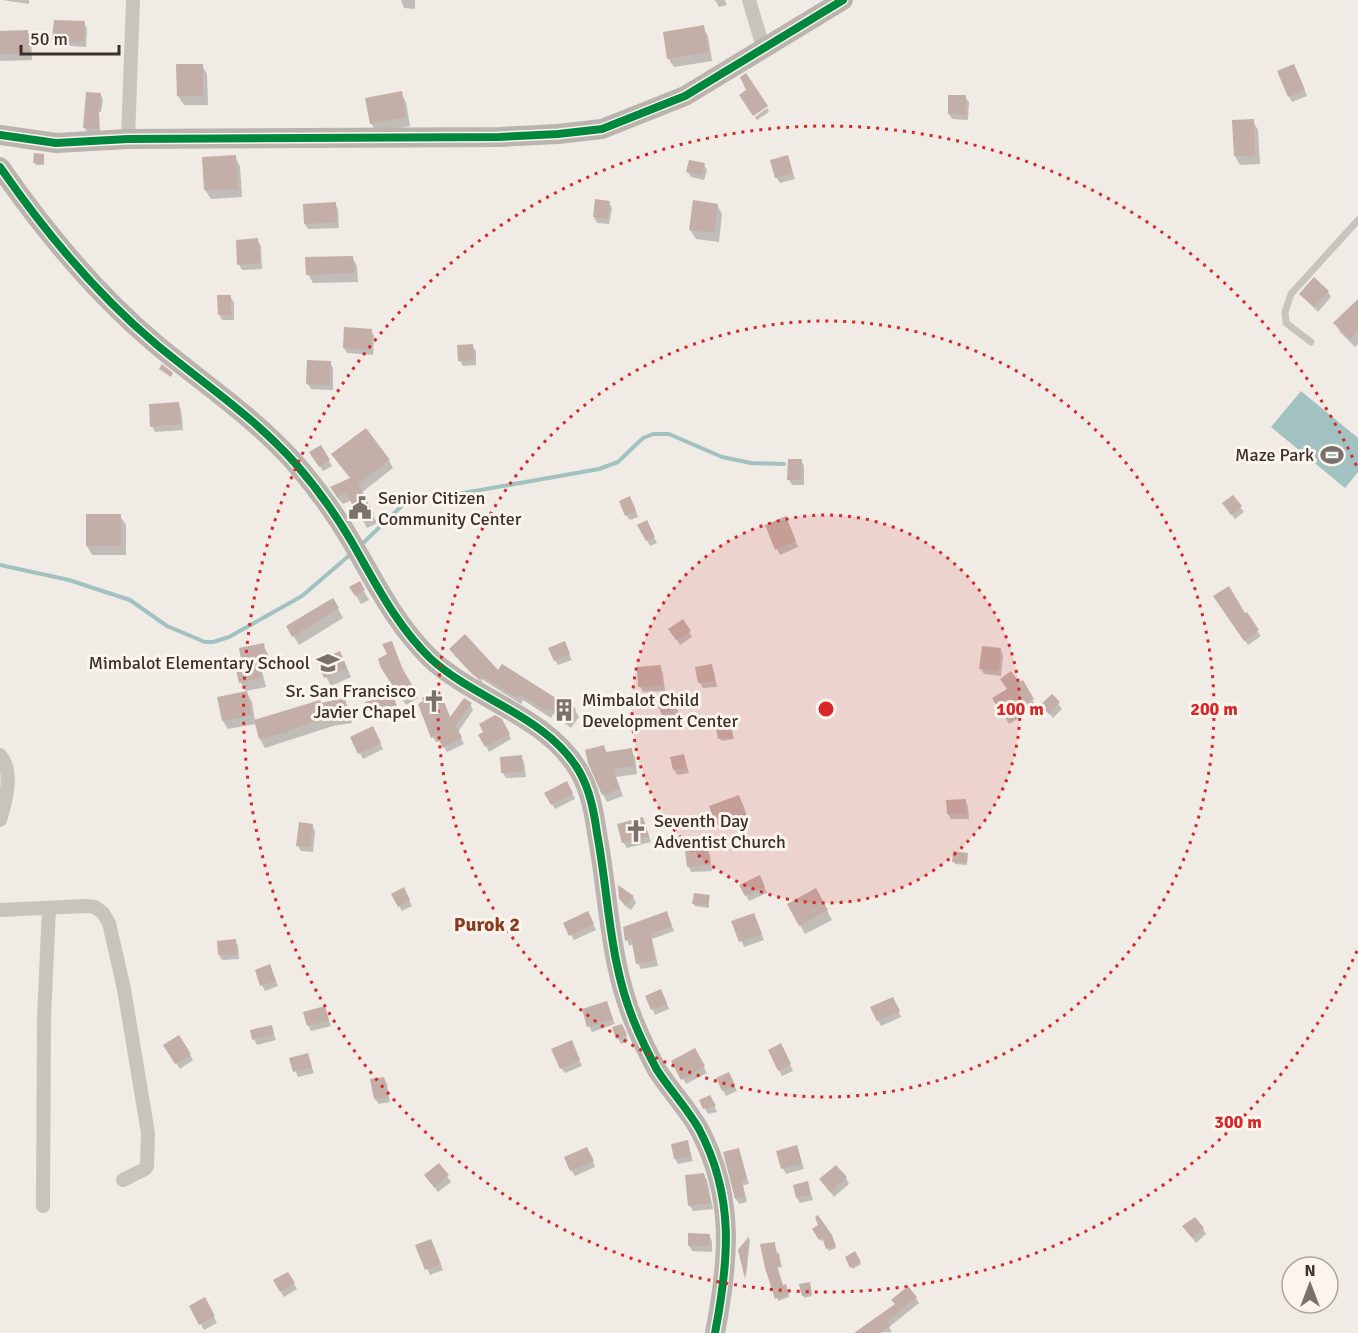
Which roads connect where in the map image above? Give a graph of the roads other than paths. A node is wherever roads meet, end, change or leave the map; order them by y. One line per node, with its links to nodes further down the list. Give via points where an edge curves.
1 (133, 0): 6 (street)
2 (749, 0): 4 (street)
3 (843, 0): 4 (street)
4 (763, 47): 6 (street, via 684,96 602,129 499,137)
5 (0, 135): 6 (street, via 56,143)
6 (128, 139)
7 (0, 167): 16 (street, via 55,242 84,273 156,344 264,432 320,492 380,594 430,658 546,736 564,751 581,775 592,803 613,949 633,1021 658,1070 699,1129 723,1191 726,1246)
8 (1356, 226): 9 (lane, via 1291,294 1286,322)
9 (1311, 342)
10 (0, 755): 11 (street, via 8,777)
11 (0, 820)
12 (49, 908): 13 (street); 14 (street, via 95,907 109,923 148,1133 147,1166); 15 (street)
13 (0, 910)
14 (123, 1180)
15 (43, 1206)
16 (715, 1333)

